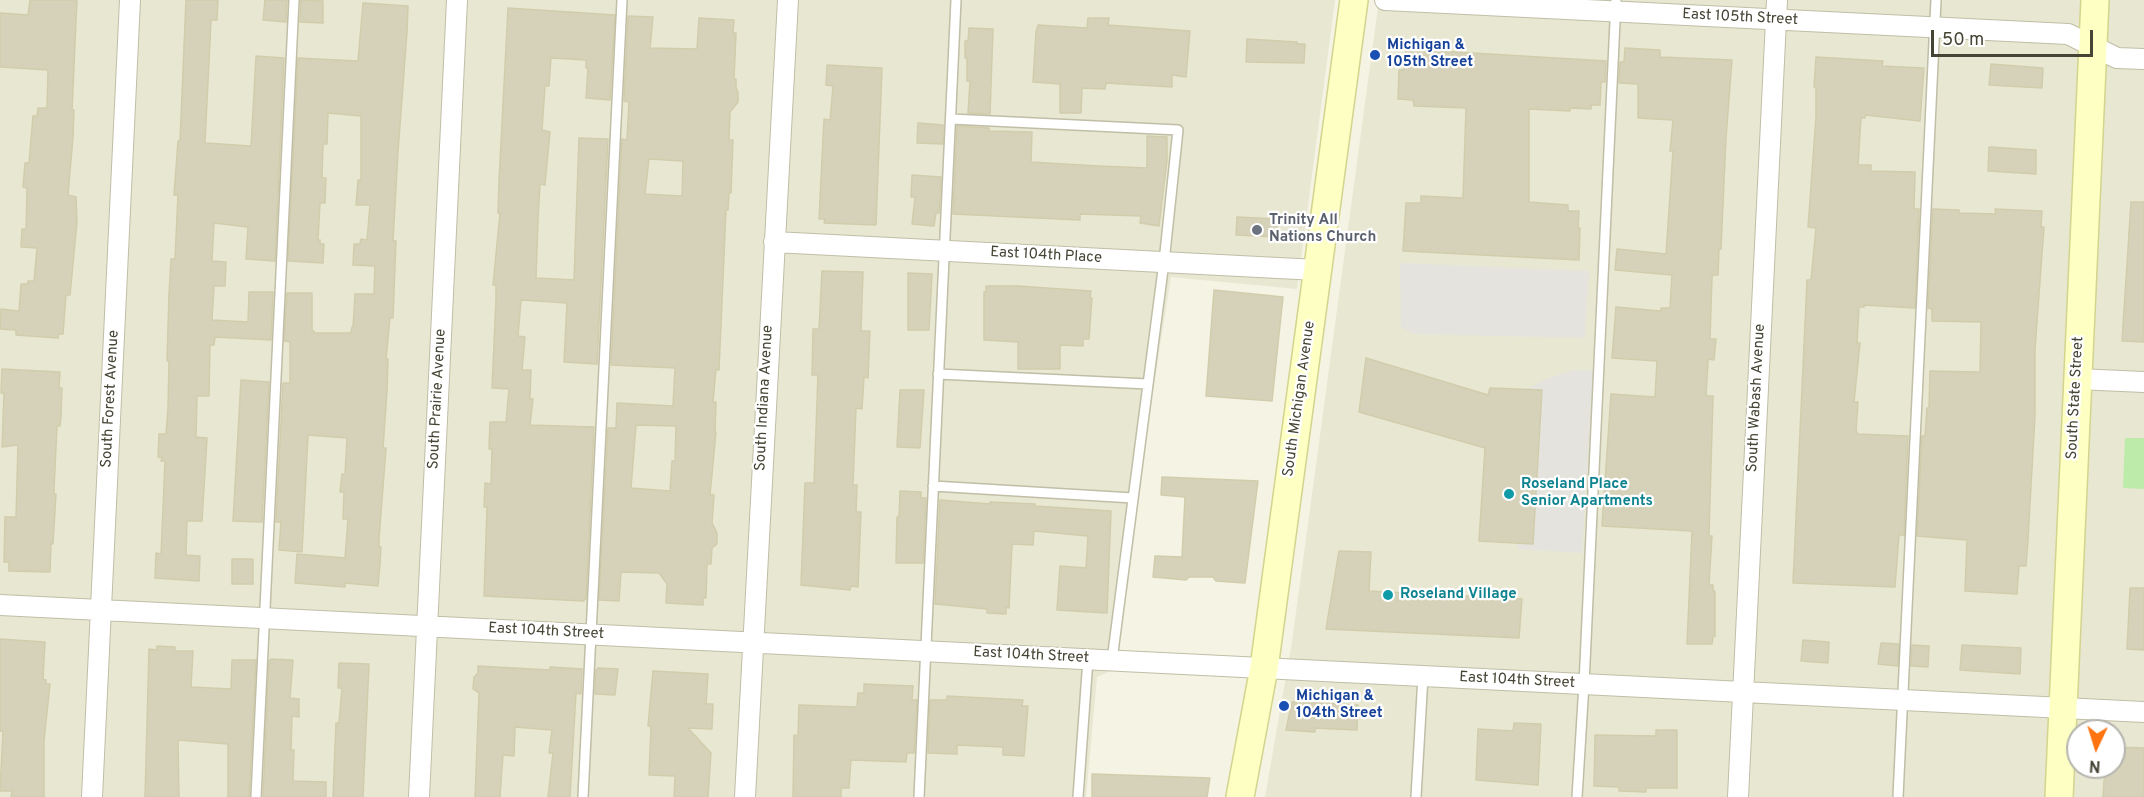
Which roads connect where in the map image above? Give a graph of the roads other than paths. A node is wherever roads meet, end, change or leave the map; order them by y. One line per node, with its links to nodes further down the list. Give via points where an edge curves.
1 (130, 0): 28 (street, South Forest Avenue)
2 (294, 0): 29 (lane)
3 (457, 0): 30 (street, South Prairie Avenue)
4 (622, 0): 31 (lane)
5 (788, 0): 17 (street, South Indiana Avenue)
6 (956, 0): 16 (lane)
7 (1354, 0): 20 (main road, South Michigan Avenue)
8 (1385, 0): 11 (street, East 105th Street)
9 (1936, 0): 13 (lane)
10 (2096, 0): 14 (main road, South State Street)
11 (1615, 6): 12 (street, East 105th Street); 38 (lane)
12 (1776, 10): 13 (street, East 105th Street); 39 (street, South Wabash Avenue)
13 (1934, 27): 14 (street, East 105th Street, via 2068,34); 40 (lane)
14 (2093, 46): 15 (street, East 105th Street, via 2117,58); 22 (main road, South State Street)
15 (2144, 59)
16 (951, 119): 18 (lane); 19 (lane, via 1179,130)
17 (774, 242): 18 (street, East 104th Place); 32 (street, South Indiana Avenue)
18 (944, 251): 19 (street, East 104th Place); 21 (lane)
19 (1164, 262): 20 (street, East 104th Place); 24 (lane)
20 (1317, 270): 36 (main road, South Michigan Avenue)
21 (938, 374): 24 (lane); 25 (lane)
22 (2077, 379): 23 (street); 41 (main road, South State Street)
23 (2144, 382)
24 (1148, 384): 26 (lane)
25 (933, 486): 26 (lane); 33 (lane)
26 (1133, 498): 35 (lane)
27 (0, 605): 28 (street, East 104th Street)
28 (102, 610): 29 (street, East 104th Street); 43 (street, South Forest Avenue)
29 (265, 618): 30 (street, East 104th Street); 44 (lane)
30 (427, 626): 31 (street, East 104th Street); 45 (street, South Prairie Avenue)
31 (591, 635): 32 (street, East 104th Street); 46 (lane)
32 (752, 643): 33 (street, East 104th Street); 47 (street, South Indiana Avenue)
33 (925, 651): 34 (street, East 104th Street); 48 (lane)
34 (1088, 659): 35 (street, East 104th Street); 49 (lane)
35 (1112, 660): 36 (street, East 104th Street)
36 (1264, 668): 37 (street, East 104th Street); 50 (main road, South Michigan Avenue)
37 (1423, 676): 38 (street, East 104th Street); 51 (lane)
38 (1584, 684): 39 (street, East 104th Street); 52 (lane)
39 (1743, 692): 40 (street, East 104th Street); 53 (street, South Wabash Avenue)
40 (1903, 700): 41 (street, East 104th Street); 54 (lane)
41 (2062, 708): 42 (street, East 104th Street); 55 (main road, South State Street)
42 (2144, 712)
43 (92, 797)
44 (256, 797)
45 (419, 797)
46 (583, 797)
47 (745, 797)
48 (919, 797)
49 (1078, 797)
50 (1240, 797)
51 (1416, 797)
52 (1577, 797)
53 (1738, 797)
54 (1898, 797)
55 (2059, 797)

